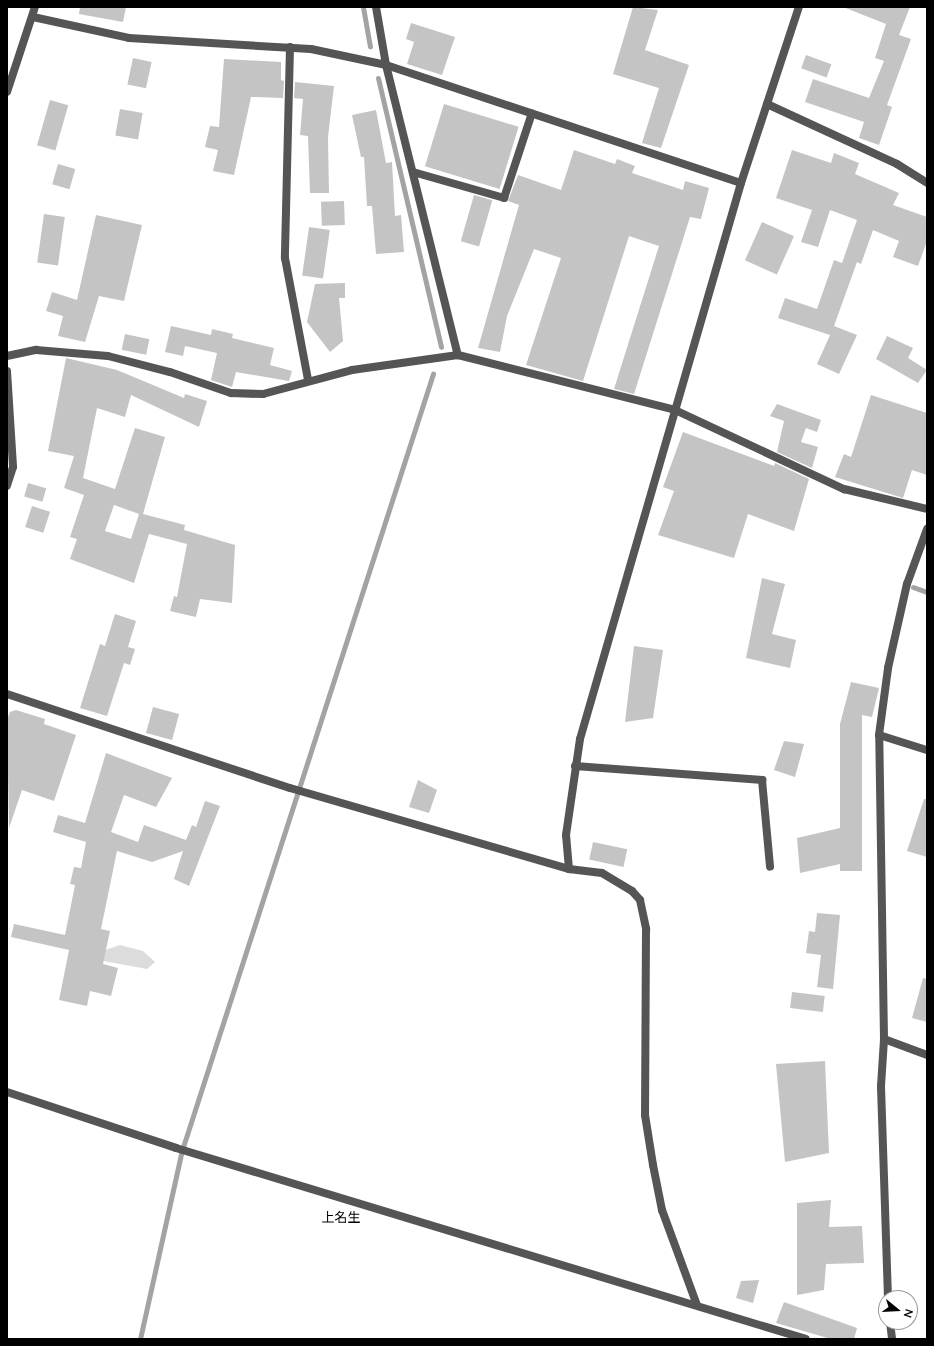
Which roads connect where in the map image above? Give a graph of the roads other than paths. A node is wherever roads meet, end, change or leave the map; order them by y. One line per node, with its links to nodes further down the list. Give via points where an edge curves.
1 (35, 7): 4 (street)
2 (376, 7): 6 (street)
3 (799, 7): 8 (street)
4 (33, 17): 5 (street, via 129,38); 7 (street)
5 (290, 48): 6 (street); 16 (street, via 285,258)
6 (386, 65): 9 (street); 10 (street)
7 (7, 92)
8 (767, 104): 11 (street); 12 (street, via 897,164)
9 (532, 113): 10 (street, via 504,198); 11 (street)
10 (413, 172): 14 (street)
11 (741, 183): 17 (street)
12 (927, 183)
13 (7, 356): 16 (street, via 36,350 108,356 170,372 231,394 262,394)
14 (458, 356): 16 (street, via 352,370); 17 (street)
15 (7, 371): 18 (street, via 13,467)
16 (308, 380)
17 (675, 410): 19 (street, via 844,489); 24 (street, via 580,738)
18 (7, 486)
19 (927, 509)
20 (927, 529): 22 (street, via 907,584 888,668)
21 (7, 694): 26 (street, via 290,788)
22 (879, 735): 23 (street); 27 (street)
23 (927, 750)
24 (575, 766): 25 (street, via 762,780); 26 (street, via 566,834)
25 (770, 867)
26 (569, 869): 31 (street, via 602,873 619,883 640,900 645,915 646,1115 662,1210)
27 (884, 1039): 28 (street); 30 (street, via 881,1086)
28 (927, 1055)
29 (7, 1092): 31 (street, via 176,1148)
30 (888, 1290)
31 (697, 1304): 32 (street)
32 (806, 1339)

